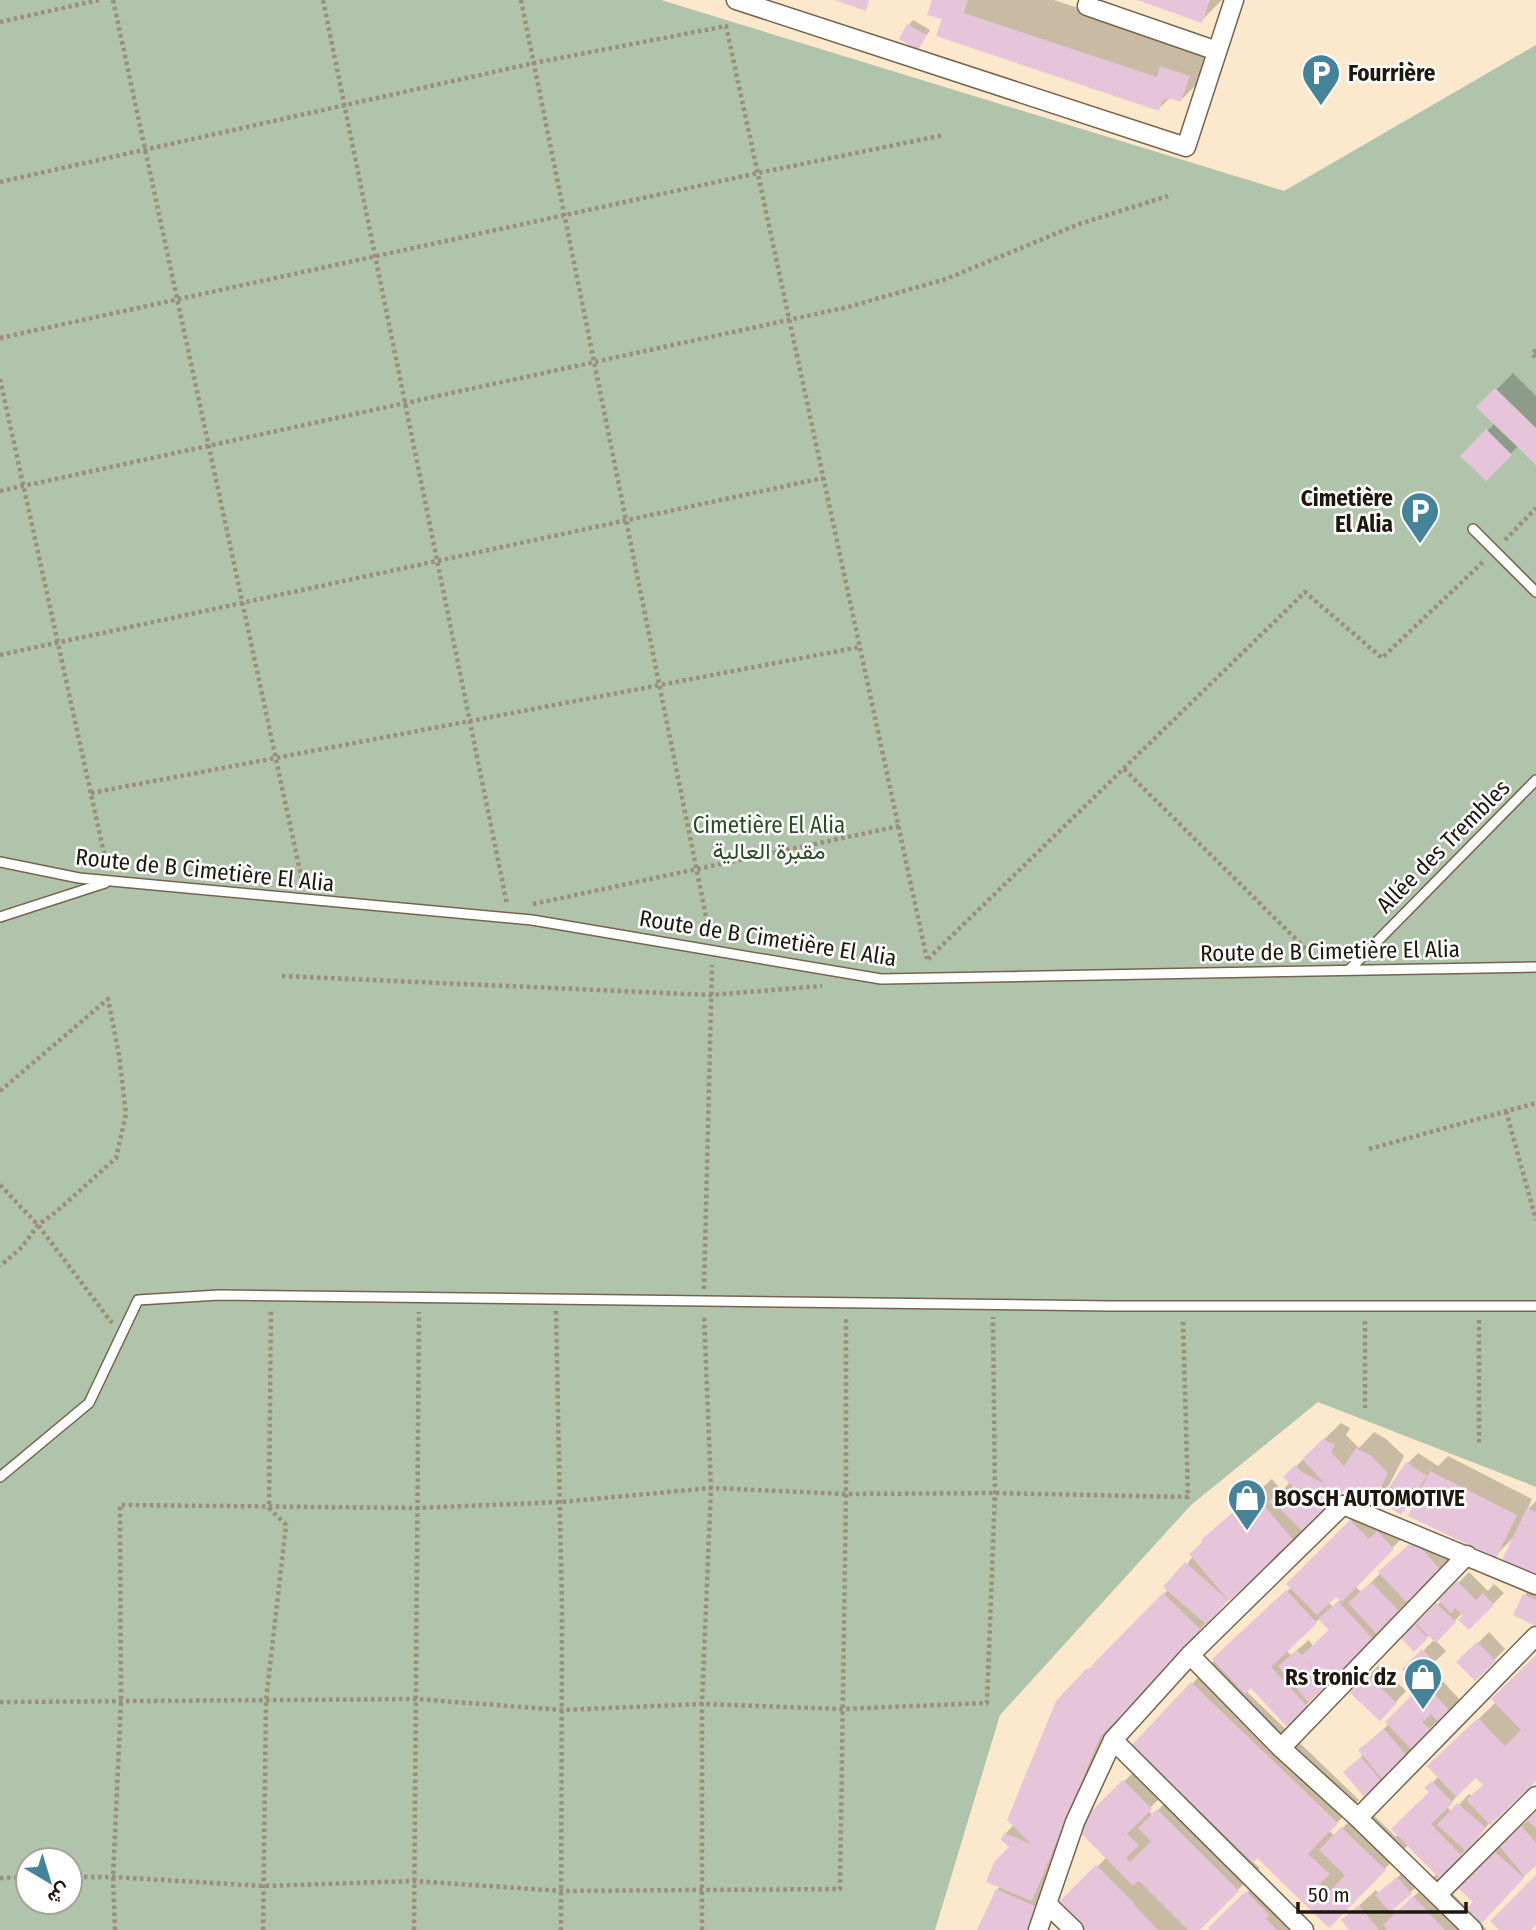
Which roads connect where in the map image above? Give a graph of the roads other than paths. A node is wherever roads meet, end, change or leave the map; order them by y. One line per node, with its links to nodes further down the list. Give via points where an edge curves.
1 (736, 0): 4 (street, via 1186,146)
2 (1089, 0): 4 (street, via 1087,5)
3 (1234, 0): 4 (street)
4 (1217, 51)
5 (1473, 529): 6 (lane)
6 (1536, 592)
7 (1536, 780): 12 (lane, Allée des Trembles)
8 (0, 862): 9 (lane, Route de B Cimetière El Alia)
9 (110, 881): 10 (lane); 12 (lane, Route de B Cimetière El Alia, via 509,914 881,979)
10 (0, 917)
11 (1536, 967): 12 (lane, Route de B Cimetière El Alia)
12 (1349, 970)
13 (1536, 1306): 14 (lane, via 219,1295 138,1300 89,1403)
14 (0, 1477)
15 (1467, 1555): 16 (street); 18 (street, via 1343,1506); 20 (street)
16 (1536, 1585)
17 (1536, 1636): 22 (street)
18 (1190, 1654): 19 (street); 20 (street)
19 (1114, 1740): 24 (street, via 1075,1822); 27 (street)
20 (1281, 1748): 22 (street)
21 (1536, 1796): 23 (street)
22 (1358, 1818): 23 (street)
23 (1438, 1894): 28 (street)
24 (1047, 1904): 25 (street); 26 (street)
25 (1038, 1930)
26 (1074, 1930)
27 (1304, 1930)
28 (1473, 1930)

